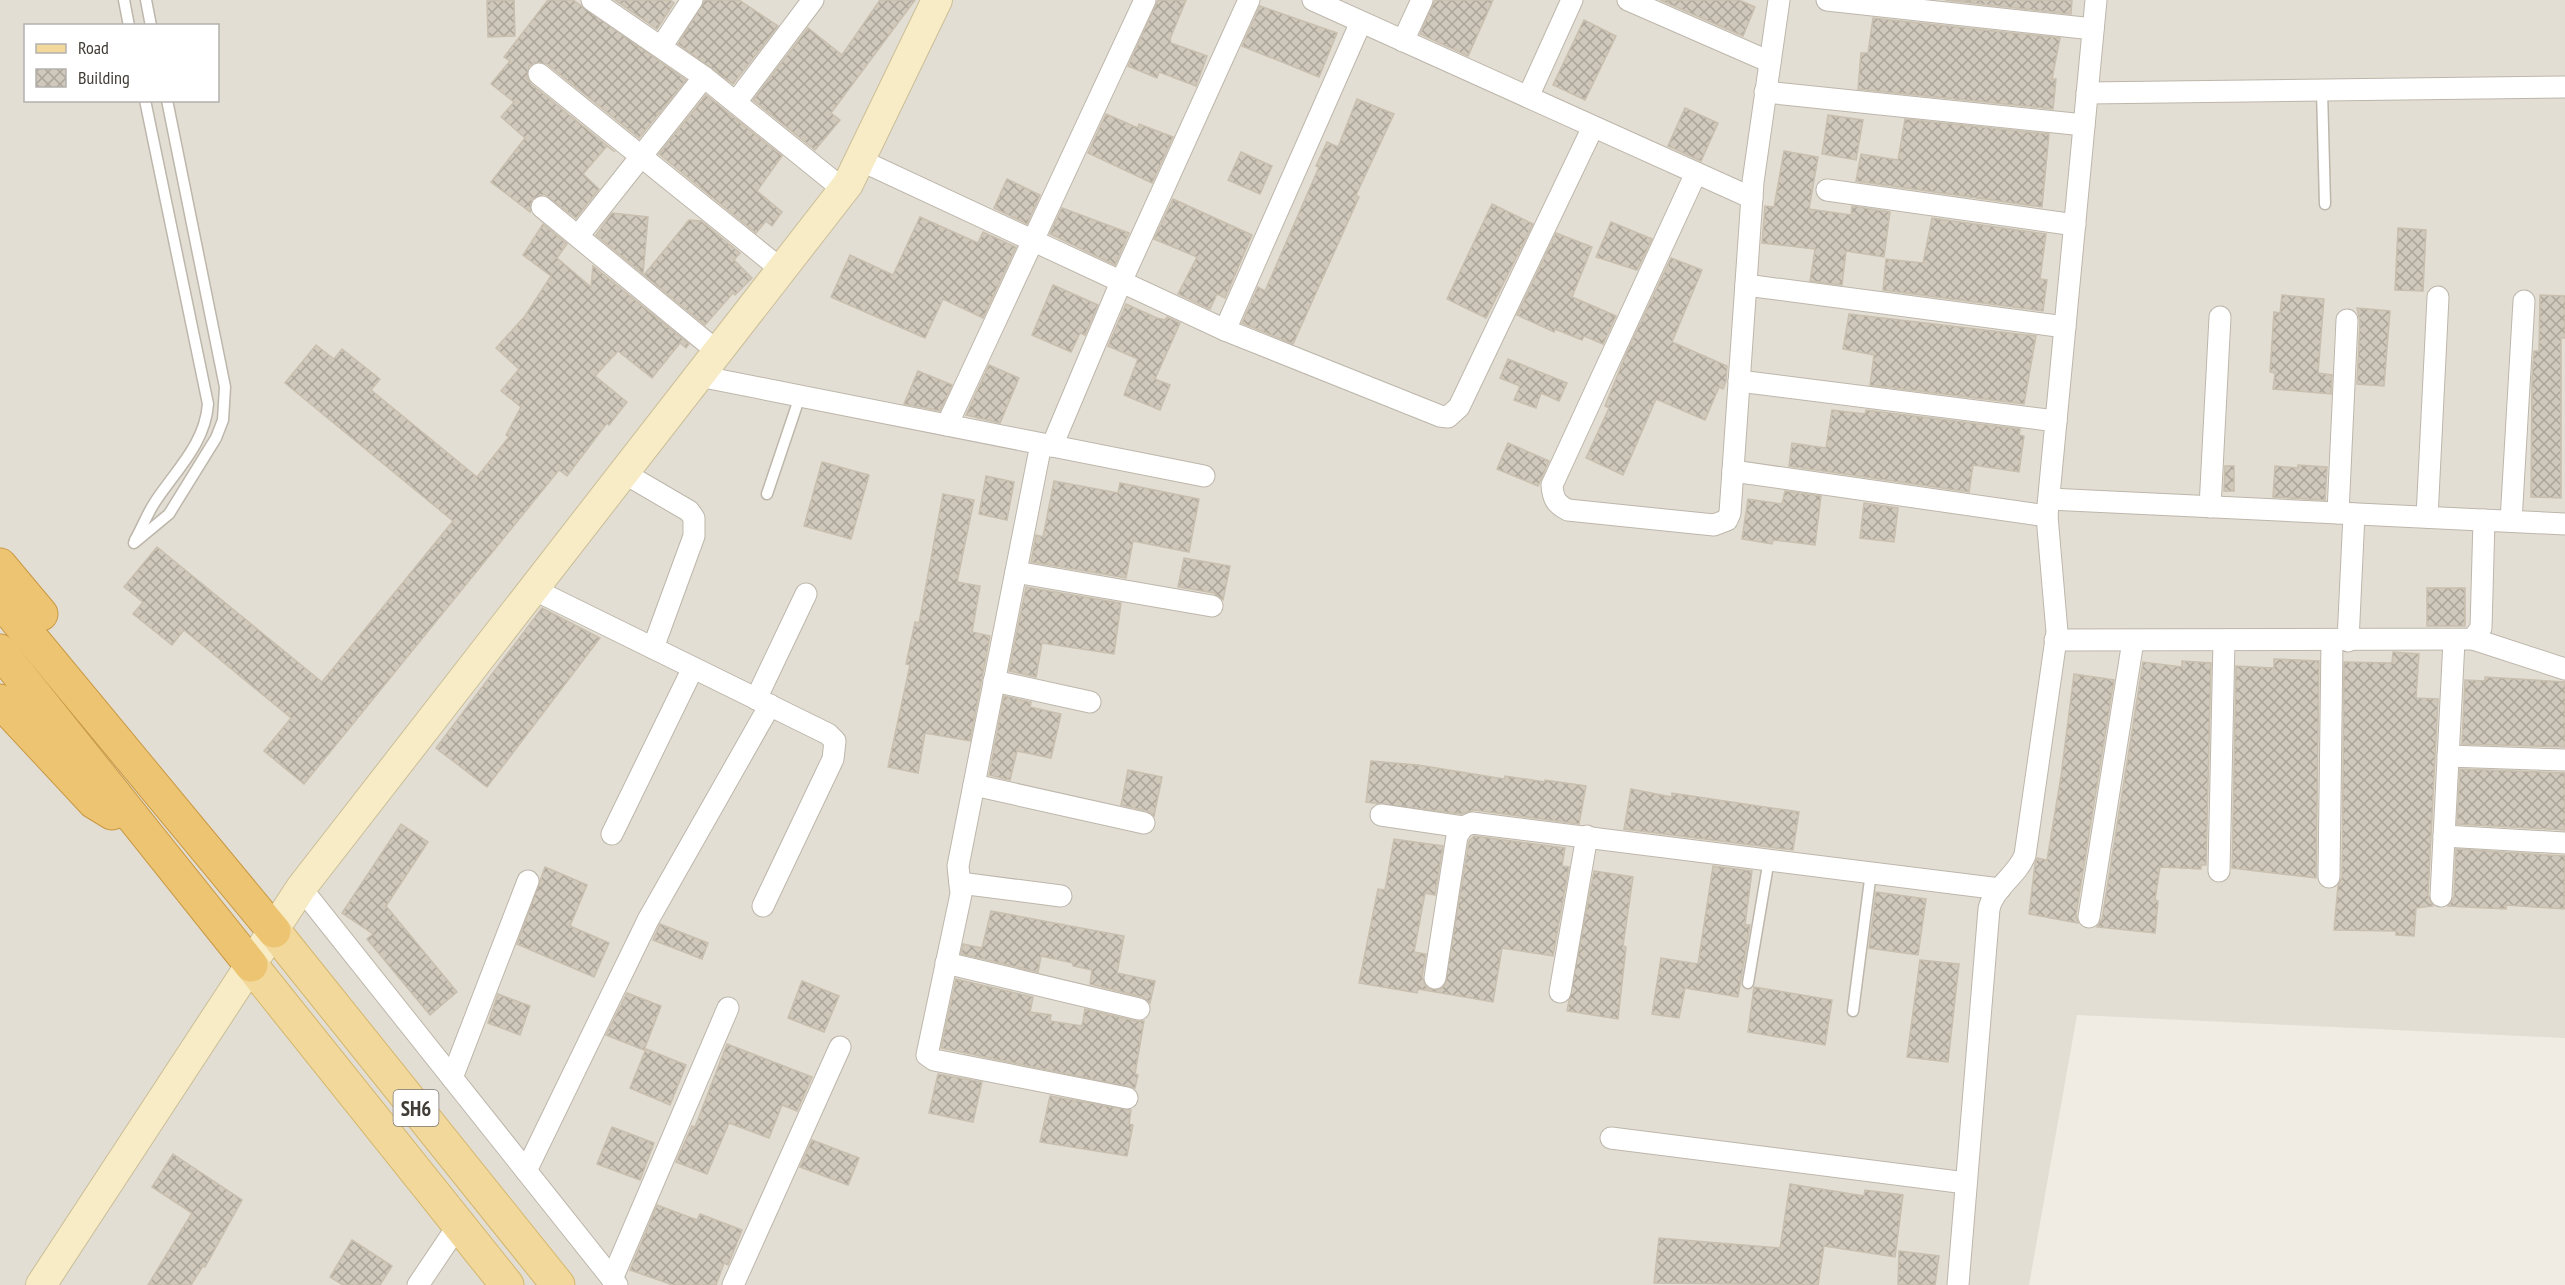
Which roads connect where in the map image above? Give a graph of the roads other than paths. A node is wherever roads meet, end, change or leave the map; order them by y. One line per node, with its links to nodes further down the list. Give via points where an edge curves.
1 (124, 0): 17 (lane)
2 (146, 0): 18 (lane)
3 (592, 0): 21 (street)
4 (692, 0): 21 (street)
5 (813, 0): 32 (street)
6 (937, 0): 36 (street)
7 (1145, 0): 45 (street)
8 (1249, 0): 47 (street)
9 (1313, 0): 16 (street)
10 (1422, 0): 20 (street)
11 (1572, 0): 29 (street)
12 (1628, 0): 22 (street)
13 (1779, 0): 22 (street)
14 (1827, 0): 19 (street)
15 (2096, 0): 19 (street)
16 (1360, 22): 20 (street); 54 (street)
17 (129, 24)
18 (152, 24)
19 (2093, 29): 28 (street)
20 (1403, 41): 29 (street)
21 (662, 48): 24 (street)
22 (1770, 62): 27 (street)
23 (539, 74): 35 (street)
24 (704, 77): 32 (street); 35 (street)
25 (2565, 87): 26 (street)
26 (2322, 90): 28 (street); 41 (lane)
27 (1766, 92): 33 (street); 40 (street)
28 (2087, 93): 33 (street)
29 (1528, 97): 34 (street)
30 (145, 102): 61 (lane, via 207,388 207,420)
31 (167, 102): 62 (lane, via 225,387 223,420)
32 (736, 102): 38 (street)
33 (2084, 124): 43 (street)
34 (1593, 126): 37 (street); 54 (street, via 1454,414 1440,416)
35 (641, 156): 44 (street); 46 (street)
36 (860, 160): 38 (street); 45 (street)
37 (1696, 173): 40 (street); 64 (street, via 1552,485 1553,497 1568,510 1721,524 1730,513)
38 (844, 190): 46 (street)
39 (1827, 190): 43 (street)
40 (1752, 198): 48 (street)
41 (2325, 204)
42 (542, 207): 44 (street)
43 (2075, 225): 53 (street)
44 (578, 236): 55 (street)
45 (1033, 242): 47 (street); 60 (street)
46 (782, 270): 55 (street)
47 (1121, 282): 54 (street); 63 (street)
48 (1746, 285): 53 (street); 57 (street)
49 (2438, 297): 71 (street)
50 (2524, 301): 73 (street)
51 (2220, 317): 68 (street)
52 (2347, 320): 70 (street)
53 (2065, 327): 59 (street)
54 (1225, 330)
55 (718, 352): 56 (street)
56 (699, 376): 58 (street); 65 (street)
57 (1739, 381): 59 (street); 64 (street)
58 (800, 396): 60 (street); 67 (lane)
59 (2056, 421): 69 (street)
60 (947, 425): 63 (street)
61 (202, 434): 62 (lane); 62 (lane, via 153,504 134,543 169,514)
62 (216, 438)
63 (1046, 445): 66 (street); 76 (street)
64 (1733, 471): 69 (street)
65 (624, 473): 77 (street); 86 (street, via 689,511 694,518 694,536)
66 (1204, 476)
67 (766, 494)
68 (2210, 507): 69 (street); 70 (street)
69 (2048, 508): 81 (street)
70 (2346, 513): 71 (street); 85 (street)
71 (2427, 517): 72 (street)
72 (2484, 520): 73 (street); 83 (street, via 2481,628)
73 (2511, 521): 74 (street)
74 (2565, 524)
75 (0, 565): 97 (highway, via 146,740)
76 (1016, 572): 80 (street); 90 (street)
77 (533, 589): 86 (street); 112 (street)
78 (806, 594): 92 (street)
79 (0, 600): 97 (highway, SH6)
80 (1212, 606)
81 (2055, 640): 82 (street); 113 (street, via 2025,855)
82 (2133, 640): 84 (street); 117 (street)
83 (2463, 640): 85 (street); 89 (street); 94 (street)
84 (2224, 641): 85 (street); 107 (street)
85 (2340, 641): 109 (street)
86 (653, 648): 88 (street)
87 (0, 651): 101 (highway, SH6)
88 (693, 668): 92 (street); 102 (street)
89 (2565, 669)
90 (994, 681): 93 (street); 96 (street)
91 (0, 701): 101 (highway, via 94,802)
92 (763, 702): 116 (street, via 828,734 836,749); 131 (street, via 648,920)
93 (1090, 702)
94 (2448, 756): 95 (street); 104 (street)
95 (2565, 760)
96 (974, 785): 99 (street); 111 (street, via 958,866)
97 (170, 804): 118 (highway, SH6)
98 (1381, 815): 100 (street)
99 (1144, 823)
100 (1463, 827): 103 (street, via 1482,823); 121 (street, via 1457,836)
101 (143, 830): 120 (highway, SH6)
102 (612, 834)
103 (1587, 836): 106 (street); 123 (street)
104 (2444, 836): 105 (street); 115 (street)
105 (2565, 843)
106 (1769, 859): 108 (street); 122 (lane)
107 (2219, 871)
108 (1871, 872): 113 (street); 126 (lane)
109 (2329, 877)
110 (528, 881): 128 (street)
111 (960, 883): 114 (street); 119 (street)
112 (301, 888): 118 (street); 128 (street)
113 (2000, 889): 132 (street, via 1989,909)
114 (1061, 896)
115 (2440, 896)
116 (763, 906)
117 (2089, 917)
118 (274, 931): 120 (street); 138 (main road, SH6)
119 (946, 963): 125 (street); 129 (street, via 927,1051 930,1059)
120 (251, 965): 133 (main road, SH6); 135 (street)
121 (1435, 978)
122 (1748, 983)
123 (1560, 992)
124 (728, 1008): 134 (street)
125 (1139, 1009)
126 (1853, 1011)
127 (840, 1047): 139 (street)
128 (452, 1078): 131 (street)
129 (1127, 1098)
130 (1611, 1138): 132 (street)
131 (526, 1171): 134 (street)
132 (1966, 1183): 140 (street)
133 (459, 1224): 136 (street); 137 (main road, SH6)
134 (614, 1282)
135 (41, 1285)
136 (418, 1285)
137 (507, 1285)
138 (558, 1285)
139 (733, 1285)
140 (1958, 1285)

